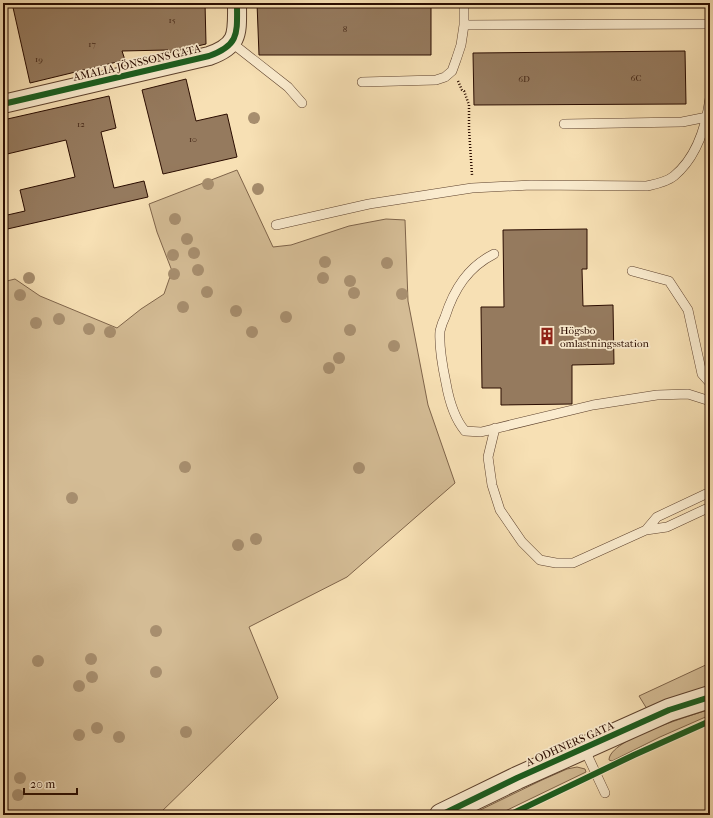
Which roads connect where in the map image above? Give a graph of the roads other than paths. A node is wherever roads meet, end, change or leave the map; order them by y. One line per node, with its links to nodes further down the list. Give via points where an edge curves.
1 (237, 3): 5 (street, via 237,29)
2 (464, 3): 3 (lane)
3 (464, 24): 4 (lane); 6 (lane, via 461,45 452,71 445,77 436,80)
4 (710, 24)
5 (232, 44): 8 (lane, via 288,87); 9 (street, AMALIA JÖNSSONS GATA, via 222,52 208,56)
6 (362, 82)
7 (710, 98): 10 (lane)
8 (302, 103)
9 (3, 104)
10 (707, 117): 11 (lane, via 682,122); 12 (lane, via 689,160 673,177 661,182 641,186 531,184 472,188 369,204)
11 (564, 124)
12 (276, 225)
13 (494, 254): 17 (lane, via 466,275 450,300 440,331 442,366 457,422 465,431 481,432)
14 (632, 271): 15 (lane, via 669,281 688,310 702,374)
15 (710, 383)
16 (710, 401): 17 (lane, via 688,394 657,395 593,405)
17 (495, 428): 20 (lane, via 488,457 492,485 500,510 522,542 540,560 573,563)
18 (710, 492): 20 (lane, via 657,517)
19 (710, 506): 20 (lane, via 667,527)
20 (646, 530)
21 (710, 697): 22 (street, A ODHNERS GATA, via 669,710)
22 (584, 748): 23 (lane); 24 (street, A ODHNERS GATA)
23 (604, 793)
24 (441, 815)

